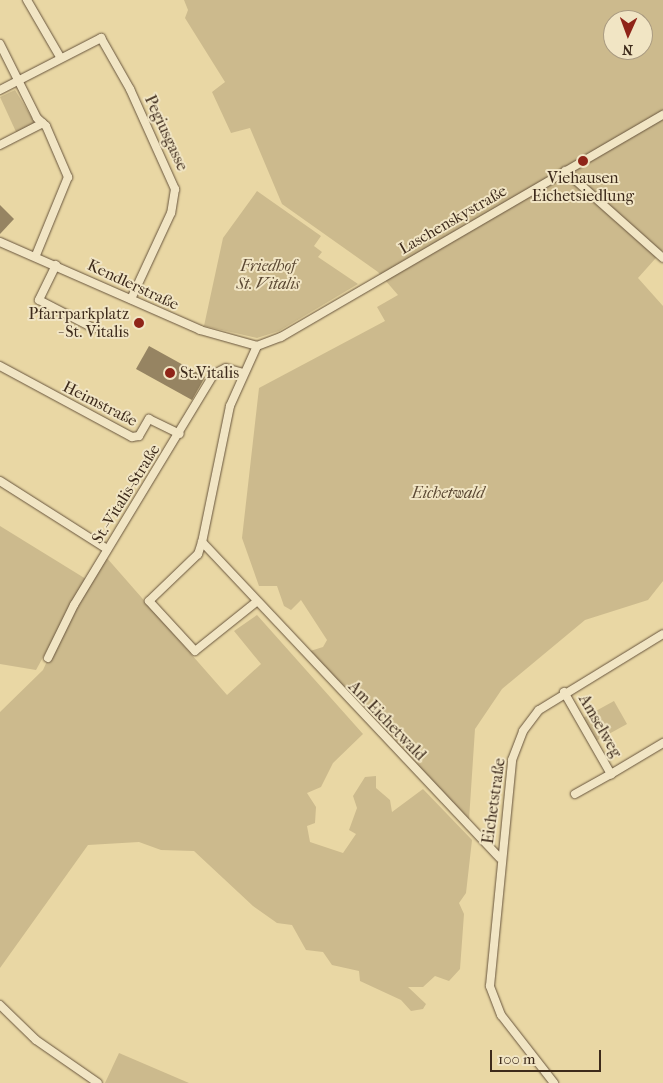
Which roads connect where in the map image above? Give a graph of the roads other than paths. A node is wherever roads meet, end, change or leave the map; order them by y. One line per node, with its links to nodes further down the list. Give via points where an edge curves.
1 (27, 0): 3 (street)
2 (0, 44): 4 (street)
3 (60, 57): 4 (street); 14 (street, Pegiusgasse, via 101,38 130,89 175,189 171,213)
4 (19, 79): 5 (street); 7 (street)
5 (0, 90)
6 (663, 115): 9 (street, Laschenskystraße)
7 (42, 123): 8 (street); 11 (street, via 68,176)
8 (0, 145)
9 (564, 171): 12 (street); 16 (street, Laschenskystraße, via 280,337)
10 (0, 242): 11 (street, Kendlerstraße)
11 (36, 255): 13 (street, Kendlerstraße)
12 (663, 258)
13 (56, 265): 14 (street, Kendlerstraße); 15 (street, via 39,300)
14 (131, 298): 16 (street, Kendlerstraße, via 208,334)
15 (92, 328)
16 (257, 346): 18 (street)
17 (0, 366): 19 (street, Heimstraße, via 132,437 139,436 149,419)
18 (244, 373): 19 (street, St.-Vitalis-Straße, via 226,368 215,372); 21 (street, via 230,406)
19 (180, 434): 22 (street, St.-Vitalis-Straße)
20 (0, 481): 22 (street)
21 (202, 542): 23 (street, Am Eichetwald); 23 (street, via 198,554 149,600 195,651)
22 (107, 549): 25 (street, St.-Vitalis-Straße, via 60,628)
23 (256, 603): 30 (street, Am Eichetwald)
24 (663, 634): 26 (street, Eichetstraße)
25 (48, 658)
26 (564, 692): 28 (street, Amselweg); 30 (street, Eichetstraße, via 539,710 523,731 512,760)
27 (663, 743): 28 (street, Amselweg)
28 (611, 774): 29 (street, Amselweg)
29 (575, 794)
30 (500, 858): 33 (street, Eichetstraße, via 490,986 500,1015)
31 (0, 1004): 32 (street, via 36,1040)
32 (98, 1083)
33 (554, 1083)

